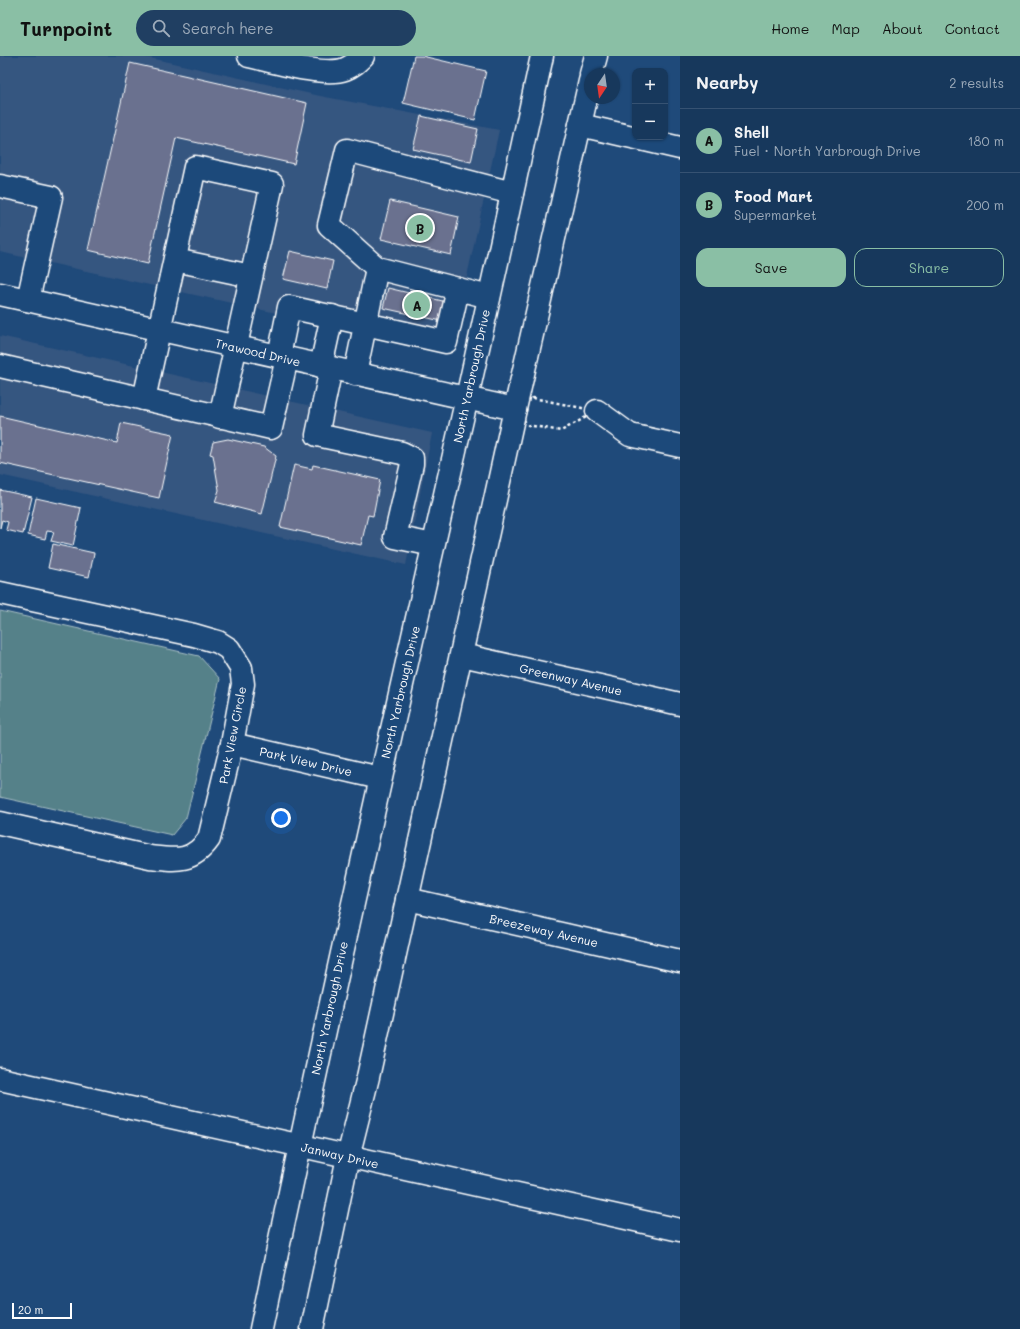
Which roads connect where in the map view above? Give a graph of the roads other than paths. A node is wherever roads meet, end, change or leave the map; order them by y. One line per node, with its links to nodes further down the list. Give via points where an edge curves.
1 (249, 56): 2 (street, via 322,71 344,70 355,64)
2 (362, 56)
3 (542, 56): 10 (street, North Yarbrough Drive)
4 (596, 56): 5 (street)
5 (593, 68)
6 (585, 104): 7 (street)
7 (580, 125): 8 (street); 28 (street)
8 (680, 148)
9 (0, 186): 17 (street, via 51,197)
10 (512, 193): 12 (street, via 347,150 329,225); 16 (street, North Yarbrough Drive)
11 (175, 260): 13 (street); 13 (street, via 195,167 272,184); 20 (street)
12 (377, 268): 14 (street); 19 (street)
13 (251, 276): 21 (street)
14 (458, 289): 16 (street); 19 (street, via 446,342)
15 (0, 294): 17 (street, Trawood Drive)
16 (489, 297): 26 (street, North Yarbrough Drive)
17 (28, 300): 20 (street, Trawood Drive)
18 (332, 316): 19 (street); 22 (street, via 290,307); 24 (street)
19 (365, 324): 25 (street)
20 (160, 330): 21 (street, Trawood Drive); 27 (street)
21 (236, 347): 22 (street, Trawood Drive); 30 (street)
22 (283, 357): 24 (street, Trawood Drive); 30 (street, via 271,428)
23 (0, 366): 27 (street)
24 (326, 367): 25 (street, Trawood Drive); 32 (street, via 317,435 402,452 412,458 395,537)
25 (355, 374): 26 (street, Trawood Drive)
26 (467, 398): 28 (street, Trawood Drive); 32 (street, North Yarbrough Drive)
27 (144, 399): 30 (street)
28 (515, 409): 34 (street)
29 (597, 410): 31 (street, via 630,435)
30 (220, 417)
31 (680, 446)
32 (433, 545): 37 (street, North Yarbrough Drive)
33 (0, 593): 36 (street, Park View Circle, via 194,635 218,642 229,649 241,668 243,684)
34 (462, 654): 35 (street, Greenway Avenue); 39 (street)
35 (680, 704)
36 (232, 744): 37 (street, Park View Drive); 38 (street, Park View Circle, via 209,839 198,851 185,859 150,857)
37 (380, 778): 42 (street, North Yarbrough Drive)
38 (0, 823)
39 (408, 899): 40 (street, Breezeway Avenue); 43 (street)
40 (680, 961)
41 (0, 1079): 42 (street, Janway Drive)
42 (299, 1146): 43 (street, Janway Drive); 45 (street, North Yarbrough Drive)
43 (348, 1157): 44 (street, Janway Drive); 46 (street)
44 (680, 1230)
45 (261, 1329)
46 (312, 1329)

